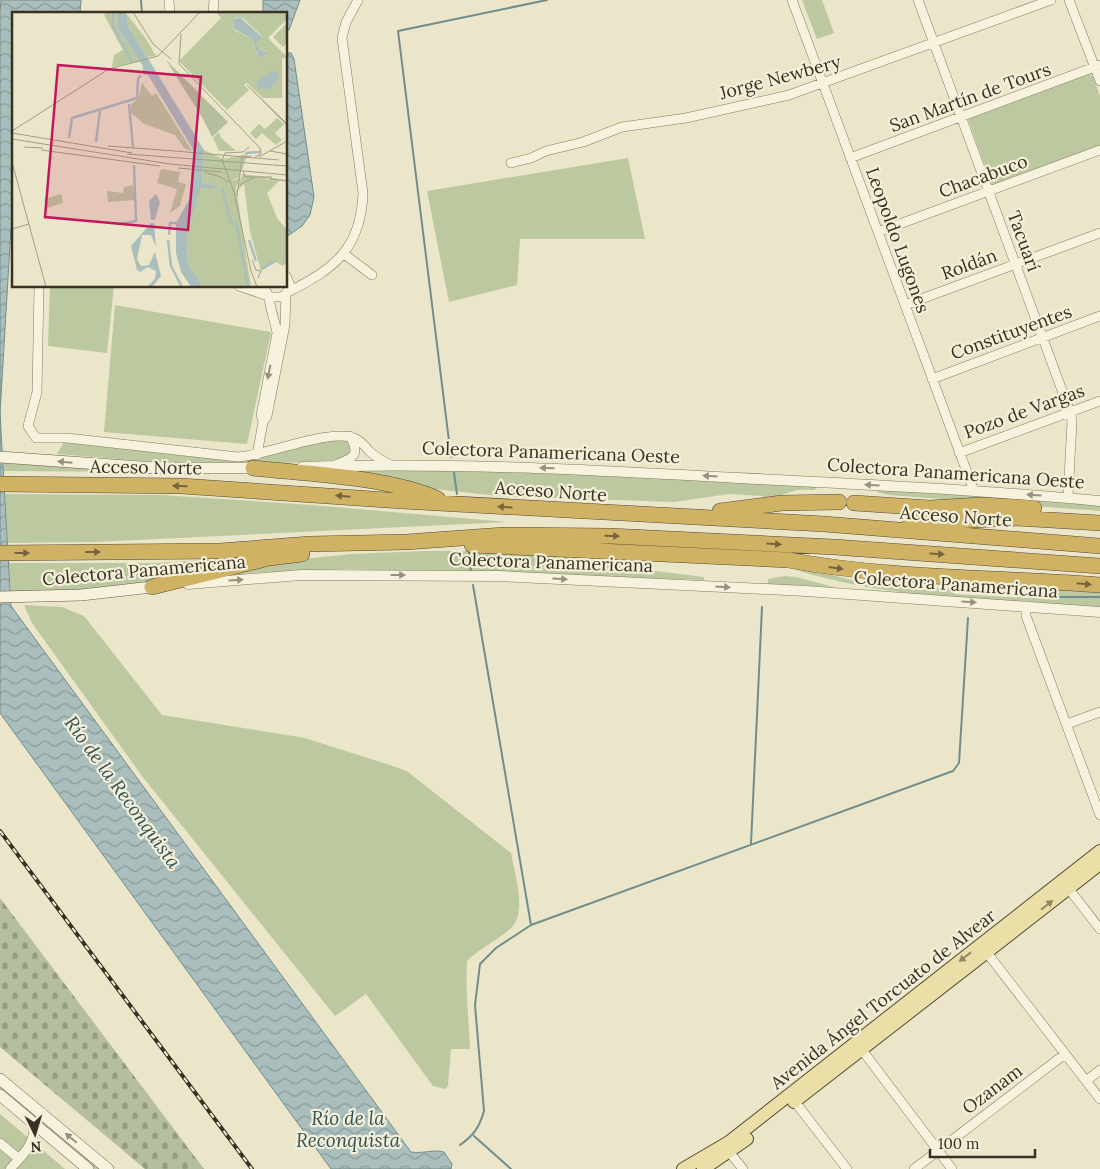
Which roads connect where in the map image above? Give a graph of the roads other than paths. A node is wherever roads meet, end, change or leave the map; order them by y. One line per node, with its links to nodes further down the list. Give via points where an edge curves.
1 (358, 0): 17 (street, via 346,22 342,38 363,193 362,212)
2 (792, 0): 9 (street, Leopoldo Lugones)
3 (918, 0): 6 (street, Tacuarí)
4 (1051, 0): 6 (street, Jorge Newbery)
5 (1069, 0): 7 (street)
6 (934, 44): 9 (street, Jorge Newbery); 10 (street, Tacuarí)
7 (1097, 66): 8 (street); 10 (street, San Martín de Tours)
8 (1100, 81)
9 (823, 85): 12 (street, Leopoldo Lugones); 13 (street, Jorge Newbery, via 686,118 622,127)
10 (962, 117): 12 (street, San Martín de Tours); 14 (street, Tacuarí)
11 (1100, 150): 14 (street, Chacabuco)
12 (850, 158): 15 (street, Leopoldo Lugones)
13 (511, 163)
14 (989, 191): 15 (street, Chacabuco); 18 (street, Tacuarí)
15 (878, 232): 28 (street, Leopoldo Lugones)
16 (1100, 233): 18 (street, Roldán)
17 (344, 254): 19 (street); 22 (street, via 318,277)
18 (1016, 264): 28 (street, Roldán); 31 (street, Tacuarí)
19 (372, 275)
20 (288, 278): 22 (street, via 296,284)
21 (288, 280): 26 (street)
22 (304, 284): 26 (street)
23 (39, 288): 38 (street, via 37,392 28,423 33,436)
24 (243, 288): 27 (street)
25 (264, 288): 27 (street)
26 (287, 293): 27 (street, via 282,297); 30 (street)
27 (269, 296): 30 (street, via 270,310)
28 (905, 305): 32 (street, Leopoldo Lugones)
29 (1100, 316): 31 (street, Constituyentes)
30 (281, 325): 38 (street, via 261,415)
31 (1043, 338): 32 (street, Constituyentes); 34 (street, Tacuarí)
32 (932, 379): 36 (street, Leopoldo Lugones)
33 (1100, 401): 34 (street, Pozo de Vargas)
34 (1070, 412): 36 (street, Pozo de Vargas); 43 (street, Tacuarí)
35 (350, 436): 38 (street, via 331,436); 39 (street); 40 (street, via 355,454)
36 (959, 453): 42 (street, Leopoldo Lugones)
37 (0, 457): 38 (main road, Colectora Panamericana Oeste, one-way to 37, via 155,468)
38 (255, 462): 40 (street, Colectora Panamericana Oeste); 45 (highway, via 418,490)
39 (390, 465): 40 (street, Colectora Panamericana Oeste); 42 (street, Colectora Panamericana Oeste, one-way to 39, via 634,472)
40 (333, 466)
41 (0, 484): 45 (highway, Acceso Norte, one-way to 41, via 182,486)
42 (974, 491): 43 (street, Colectora Panamericana Oeste, one-way to 42)
43 (1068, 498): 44 (street, Colectora Panamericana Oeste)
44 (1100, 501)
45 (447, 503): 47 (highway, Acceso Norte, one-way to 45)
46 (1100, 513): 47 (highway, via 982,505 930,508 782,503 739,510)
47 (641, 516): 49 (highway, Acceso Norte)
48 (1100, 523): 49 (highway, via 1015,518)
49 (824, 524): 51 (highway, Acceso Norte)
50 (406, 542): 52 (highway, one-way to 50, via 220,551 310,544); 53 (highway, one-way to 53, via 504,535 610,536 834,547); 54 (highway, one-way to 54, via 788,560 839,569 948,578); 55 (highway, via 269,558)
51 (1100, 546)
52 (0, 553)
53 (1100, 566)
54 (1100, 585)
55 (152, 587): 56 (main road, Colectora Panamericana, via 81,595); 57 (street, Colectora Panamericana, one-way to 57, via 277,576 498,576)
56 (0, 597)
57 (1026, 606): 58 (street, Colectora Panamericana); 60 (street, via 1026,616)
58 (1100, 612)
59 (1100, 712): 60 (street)
60 (1067, 724): 61 (street)
61 (1100, 815)
62 (1100, 851): 64 (main road, Avenida Ángel Torcuato de Alvear)
63 (1100, 864): 64 (main road, Avenida Ángel Torcuato de Alvear)
64 (1065, 885): 65 (street); 66 (main road, Avenida Ángel Torcuato de Alvear)
65 (1100, 929)
66 (984, 949): 67 (main road, Avenida Ángel Torcuato de Alvear); 68 (street); 73 (main road, Avenida Ángel Torcuato de Alvear, one-way to 73)
67 (862, 1050): 73 (main road, Avenida Ángel Torcuato de Alvear); 77 (street)
68 (1065, 1054): 71 (street); 77 (street, Ozanam)
69 (1100, 1070): 71 (street)
70 (0, 1079): 82 (main road, one-way to 70)
71 (1086, 1081): 74 (street)
72 (0, 1095): 75 (main road)
73 (792, 1098): 78 (main road, Avenida Ángel Torcuato de Alvear); 83 (main road, Avenida Ángel Torcuato de Alvear); 86 (street)
74 (1100, 1099)
75 (34, 1124): 79 (street, via 34,1138); 81 (main road)
76 (0, 1143): 79 (street)
77 (938, 1151): 87 (street, Ozanam); 88 (street)
78 (730, 1153): 84 (main road, Avenida Ángel Torcuato de Alvear); 85 (street)
79 (19, 1159): 80 (street)
80 (10, 1169)
81 (88, 1169)
82 (108, 1169)
83 (683, 1169)
84 (704, 1169)
85 (743, 1169)
86 (847, 1169)
87 (914, 1169)
88 (952, 1169)

